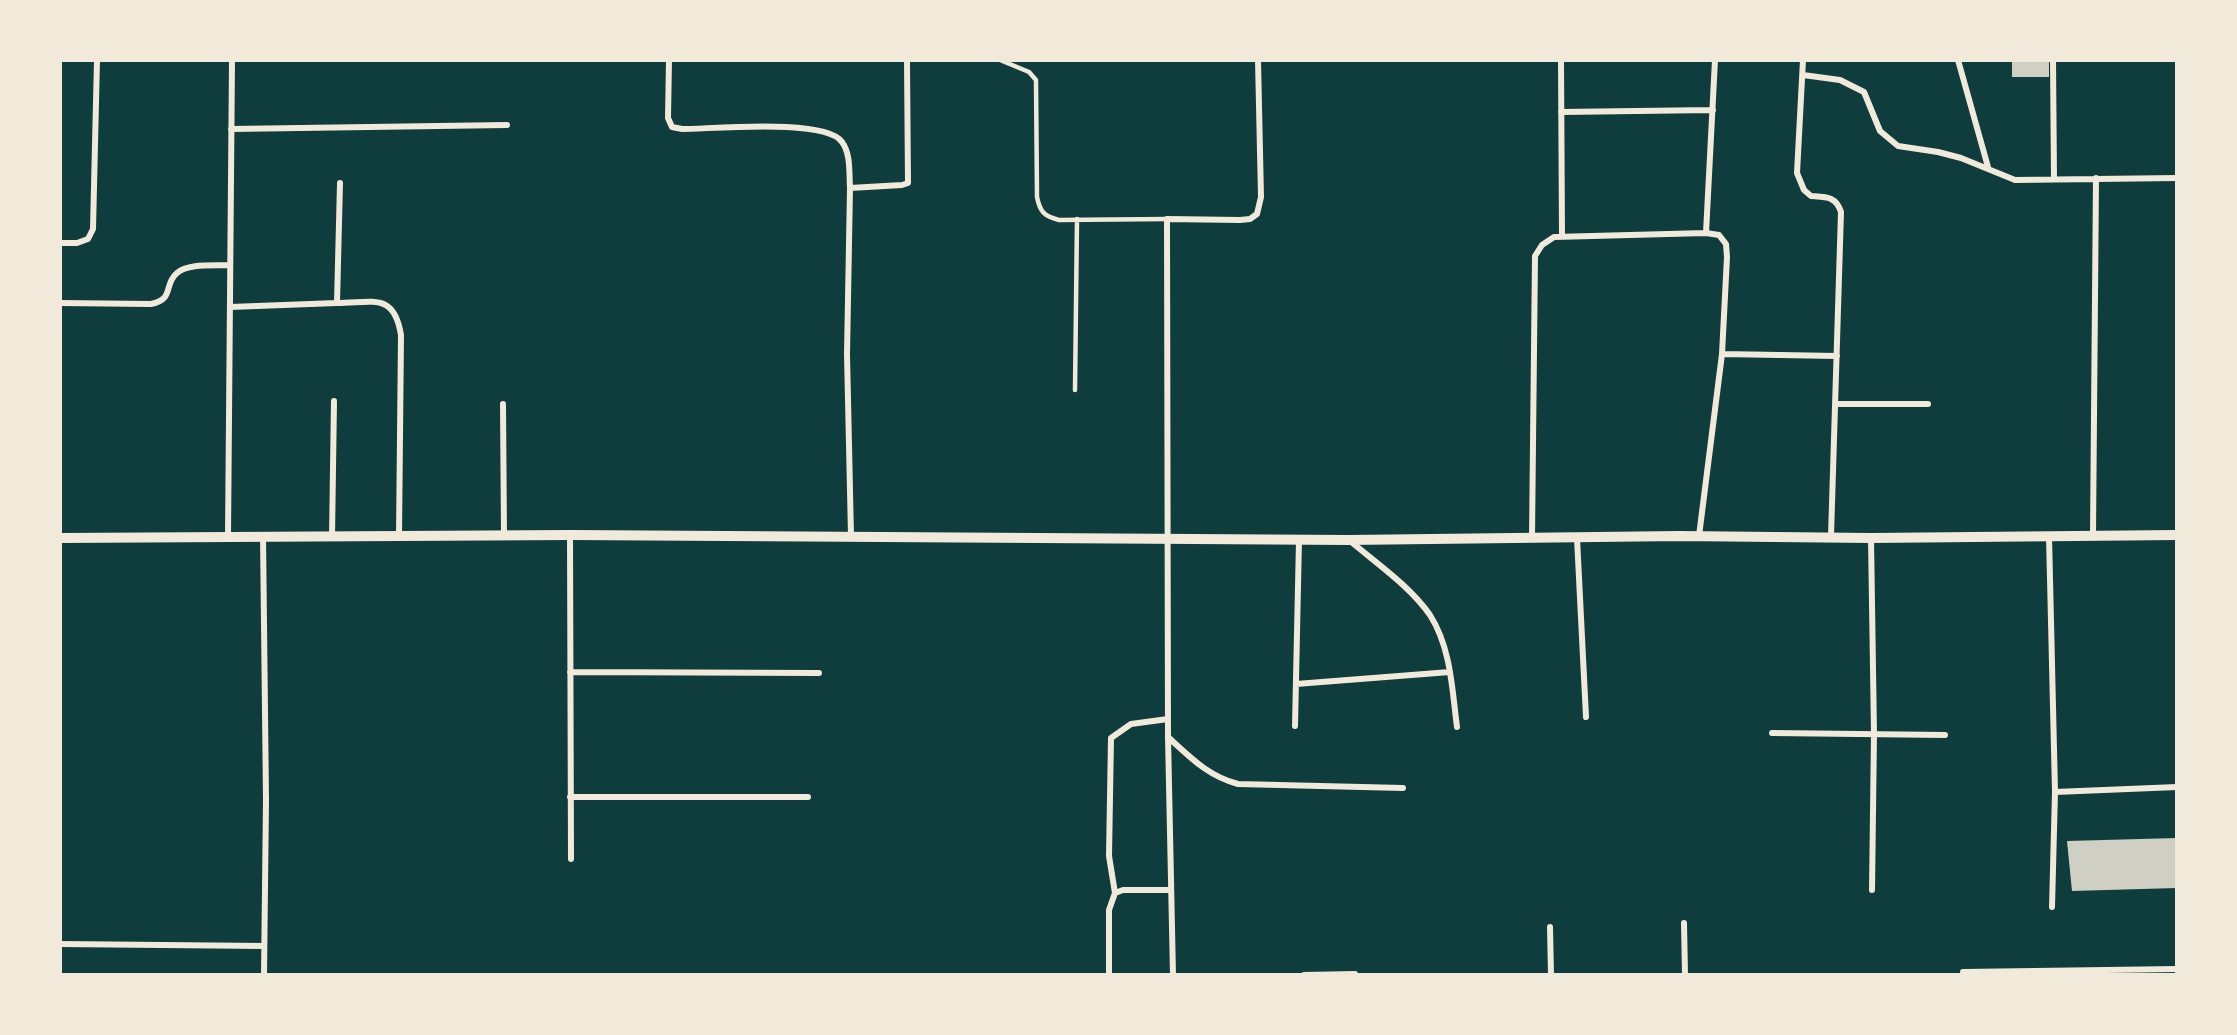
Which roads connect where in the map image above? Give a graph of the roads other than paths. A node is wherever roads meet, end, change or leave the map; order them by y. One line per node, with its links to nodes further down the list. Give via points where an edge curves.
1 (97, 60): 27 (street, via 93,229 88,239)
2 (232, 60): 16 (street)
3 (669, 60): 22 (street, via 668,118 672,127 807,127 830,132 842,142 849,161)
4 (907, 60): 22 (street, via 908,183)
5 (1000, 60): 23 (lane, via 1029,72 1036,80 1039,209 1046,217)
6 (1258, 60): 24 (street, via 1261,197 1257,214 1240,220)
7 (1561, 60): 14 (street)
8 (1715, 60): 13 (street)
9 (1803, 60): 12 (street)
10 (1958, 60): 17 (street)
11 (2053, 60): 20 (street)
12 (1803, 75): 17 (street, via 1840,80 1864,92 1880,131 1898,146 1938,152); 33 (street, via 1797,173 1811,196 1831,197 1841,212)
13 (1713, 110): 14 (street); 25 (street)
14 (1561, 112): 26 (street)
15 (507, 125): 16 (street)
16 (231, 129): 28 (street)
17 (1988, 167): 20 (street, via 2015,180)
18 (2096, 178): 19 (street); 20 (street); 43 (street)
19 (2177, 178)
20 (2054, 179)
21 (340, 183): 30 (street)
22 (850, 188): 44 (street, via 847,366)
23 (1077, 219): 24 (lane); 34 (lane)
24 (1167, 219): 55 (street)
25 (1706, 233): 26 (street); 32 (street, via 1719,235 1726,244)
26 (1562, 237): 51 (street, via 1542,245 1535,256)
27 (60, 243)
28 (229, 266): 29 (street, via 182,269 175,274 161,302); 31 (street)
29 (60, 303)
30 (337, 303): 31 (street); 50 (street, via 378,303 391,306 398,316)
31 (230, 307): 48 (street)
32 (1722, 354): 33 (street); 45 (street)
33 (1837, 356): 37 (street)
34 (1075, 390)
35 (334, 401): 49 (street)
36 (503, 404): 40 (street)
37 (1836, 404): 38 (street); 46 (street)
38 (1928, 405)
39 (263, 535): 48 (street); 49 (street); 83 (street)
40 (504, 535): 41 (street); 50 (street)
41 (570, 535): 44 (street); 58 (street)
42 (2049, 535): 43 (street); 54 (street); 72 (street)
43 (2093, 535): 47 (street)
44 (851, 536): 55 (street)
45 (1700, 536): 46 (street); 53 (street)
46 (1831, 536): 54 (street)
47 (2177, 536)
48 (228, 537): 52 (street)
49 (332, 537): 50 (street)
50 (399, 537)
51 (1532, 537): 53 (street); 57 (street)
52 (60, 538)
53 (1578, 538): 62 (street)
54 (1871, 538): 67 (street)
55 (1167, 540): 56 (street); 63 (street)
56 (1299, 540): 57 (street); 61 (street)
57 (1348, 540): 59 (street, via 1414,596 1430,616 1443,642)
58 (570, 672): 60 (street); 74 (street)
59 (1450, 672): 61 (street); 65 (street)
60 (819, 673)
61 (1296, 684): 64 (street)
62 (1586, 717)
63 (1168, 719): 69 (street); 78 (street, via 1131,724 1111,738 1109,856)
64 (1295, 726)
65 (1457, 727)
66 (1772, 733): 67 (street)
67 (1874, 734): 68 (street); 77 (street)
68 (1945, 735)
69 (1168, 737): 71 (street, via 1201,768 1218,779 1238,784); 76 (street)
70 (2177, 787): 72 (street)
71 (1403, 788)
72 (2055, 792): 79 (street)
73 (808, 796): 74 (street)
74 (570, 797): 75 (street)
75 (570, 859)
76 (1171, 890): 78 (street); 89 (street)
77 (1872, 890)
78 (1115, 893): 88 (street, via 1109,910)
79 (2052, 907)
80 (1684, 923): 92 (street)
81 (1550, 927): 91 (street)
82 (60, 944): 83 (street)
83 (264, 946): 87 (street)
84 (2177, 969): 85 (street)
85 (1963, 972)
86 (1355, 974): 90 (street)
87 (264, 975)
88 (1109, 975)
89 (1173, 975)
90 (1304, 975)
91 (1551, 975)
92 (1685, 975)

